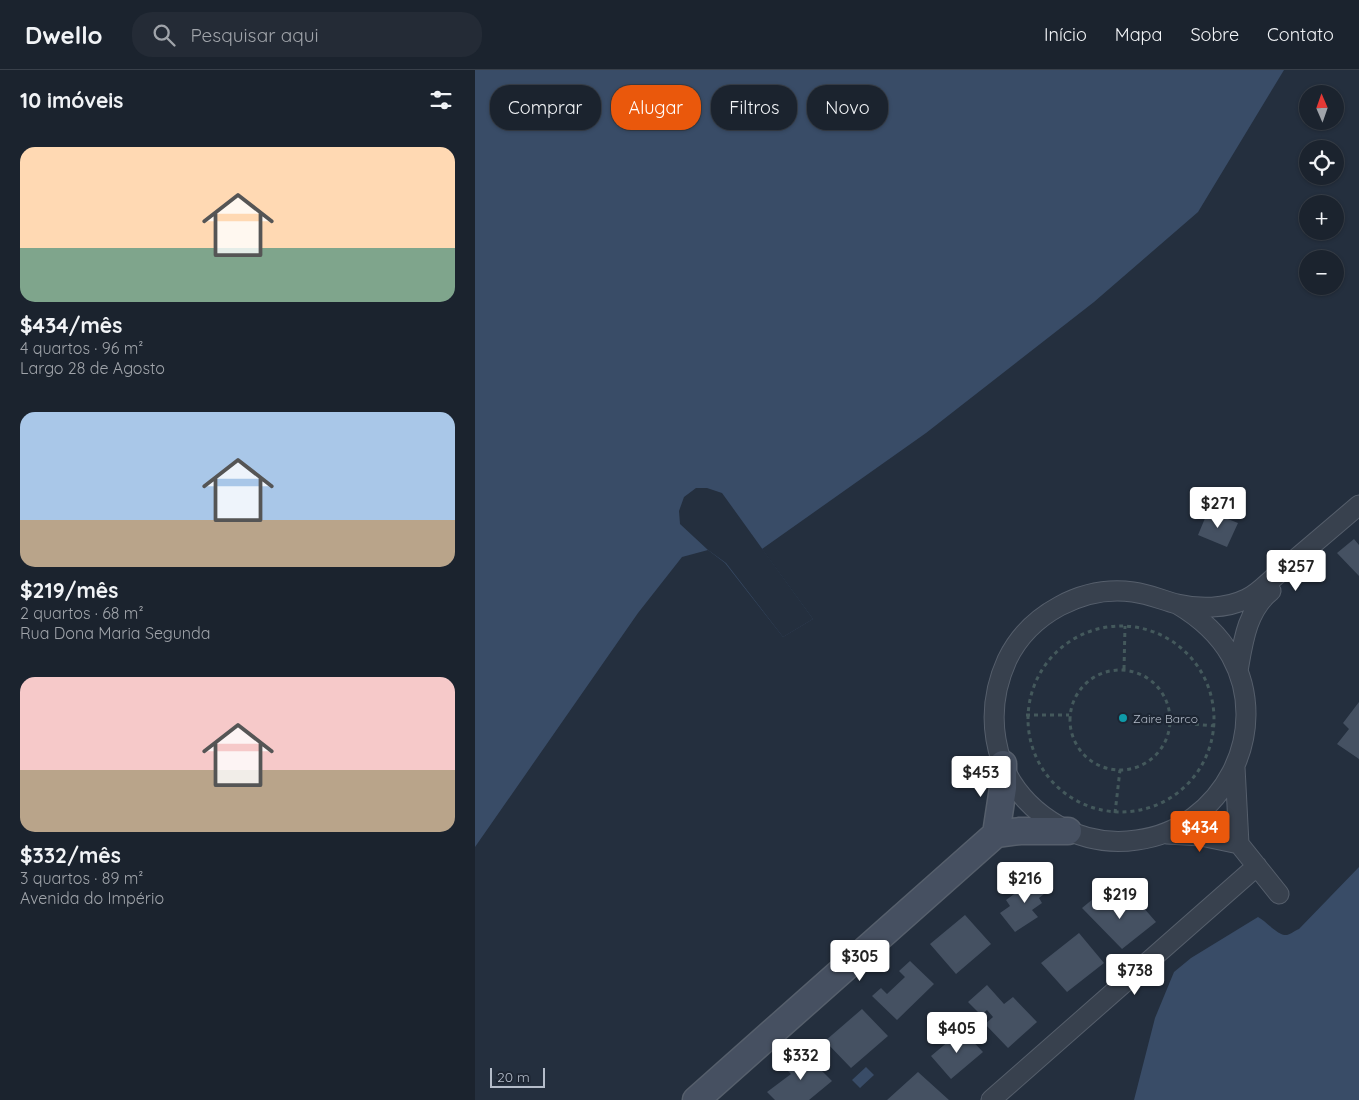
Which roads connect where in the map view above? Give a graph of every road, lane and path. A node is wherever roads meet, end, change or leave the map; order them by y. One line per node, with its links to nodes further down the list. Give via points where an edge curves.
1 (1359, 505): 3 (street, via 1248,599 1208,608)
2 (1359, 519): 6 (street, via 1266,595 1253,611)
3 (1177, 604): 6 (street, via 1213,632); 11 (street, via 1155,596 1108,591 1063,604 1025,633 1011,652 997,688 993,719)
4 (1125, 626): 5 (path); 7 (path, via 1096,629 1069,641 1047,660 1032,686); 10 (path, via 1155,632 1180,647 1200,669 1212,696)
5 (1124, 669): 8 (path, via 1098,674 1087,681 1072,702); 9 (path, via 1153,681 1163,693)
6 (1238, 671): 12 (street, via 1246,709 1242,748)
7 (1026, 715): 8 (path); 14 (path, via 1029,744 1041,770 1061,792 1086,807)
8 (1069, 715): 13 (path, via 1069,729 1082,753 1099,765)
9 (1171, 722): 10 (path); 13 (path, via 1160,751 1135,768)
10 (1215, 726): 14 (path, via 1208,755 1193,780 1171,799 1144,810)
11 (1003, 764): 15 (street, via 1014,786 1029,804); 16 (street)
12 (1235, 767): 17 (street, via 1214,800 1199,814); 18 (street)
13 (1119, 770): 14 (path)
14 (1115, 813)
15 (1068, 831): 16 (street); 17 (street, via 1086,838 1126,842)
16 (996, 834): 21 (street)
17 (1164, 834): 18 (street, via 1201,836)
18 (1239, 844): 19 (street)
19 (1257, 866): 20 (street); 22 (street)
20 (1279, 894)
21 (696, 1100)
22 (991, 1100)

